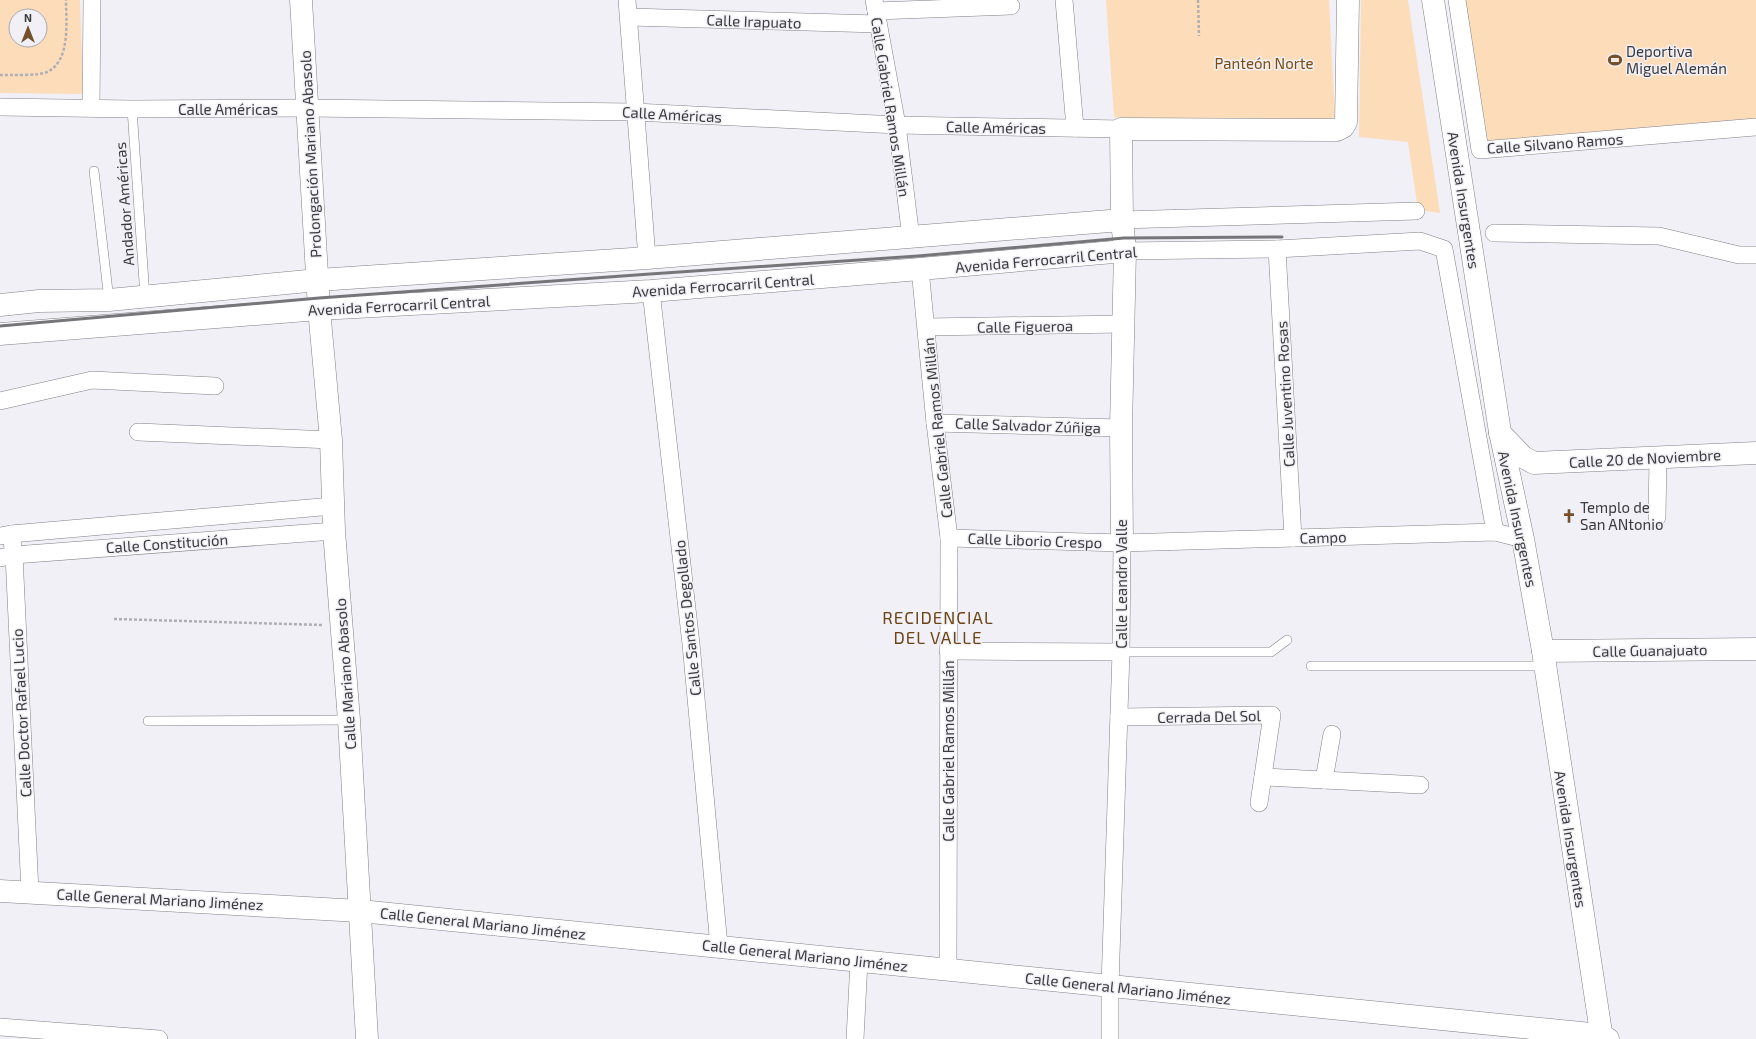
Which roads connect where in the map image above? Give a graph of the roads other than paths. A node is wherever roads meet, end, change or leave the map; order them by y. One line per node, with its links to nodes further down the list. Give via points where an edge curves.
1 (92, 0): 12 (street)
2 (301, 0): 13 (main road, Prolongación Mariano Abasolo)
3 (627, 0): 10 (street)
4 (1064, 0): 18 (street)
5 (1348, 0): 19 (main road, Calle Américas, via 1346,122 1343,127 1337,130)
6 (1433, 0): 44 (main road, Avenida Insurgentes)
7 (1457, 0): 17 (street, Calle Silvano Ramos, via 1480,150)
8 (1011, 6): 9 (street, Calle Irapuato)
9 (876, 12): 10 (street, Calle Irapuato); 16 (street, Calle Gabriel Ramos Millán)
10 (629, 17): 15 (street)
11 (0, 107): 12 (street, Calle Américas)
12 (92, 108): 14 (street, Calle Américas)
13 (307, 108): 14 (street, Calle Américas); 15 (street, Calle Américas); 30 (main road, Prolongación Mariano Abasolo)
14 (132, 109): 32 (lane, Andador Américas)
15 (635, 112): 16 (street, Calle Américas); 28 (street)
16 (897, 125): 18 (street, Calle Américas); 24 (street, Calle Gabriel Ramos Millán)
17 (1756, 127)
18 (1075, 128): 19 (street, Calle Américas)
19 (1121, 129): 22 (main road, Calle Leandro Valle)
20 (94, 171): 33 (lane)
21 (1416, 211): 22 (street, Avenida Ferrocarril Central)
22 (1122, 220): 24 (main road, Avenida Ferrocarril Central); 26 (main road, Calle Leandro Valle)
23 (1494, 233): 27 (street, via 1659,236 1739,255)
24 (911, 238): 28 (main road, Avenida Ferrocarril Central)
25 (1277, 249): 26 (street, Avenida Ferrocarril Central); 52 (street, Avenida Ferrocarril Central, via 1420,241 1444,249); 55 (street, Calle Juventino Rosas)
26 (1125, 251): 29 (main road, Avenida Ferrocarril Central); 36 (main road, Calle Leandro Valle)
27 (1756, 255)
28 (647, 258): 30 (main road, Avenida Ferrocarril Central)
29 (920, 269): 31 (main road, Avenida Ferrocarril Central); 37 (street, Calle Gabriel Ramos Millán)
30 (318, 280): 32 (main road, Avenida Ferrocarril Central); 35 (main road, Prolongación Mariano Abasolo)
31 (651, 290): 35 (main road, Avenida Ferrocarril Central); 76 (street, Calle Santos Degollado, via 690,637)
32 (145, 297): 33 (main road, Avenida Ferrocarril Central)
33 (109, 300): 34 (main road, Avenida Ferrocarril Central, via 39,301)
34 (0, 305)
35 (319, 309): 38 (main road, Avenida Ferrocarril Central); 45 (main road, Calle Mariano Abasolo)
36 (1123, 324): 37 (street, Calle Figueroa); 42 (main road, Calle Leandro Valle)
37 (927, 327): 41 (street, Calle Gabriel Ramos Millán)
38 (0, 334)
39 (215, 386): 40 (street, via 92,380)
40 (0, 400)
41 (935, 423): 42 (street, Calle Salvador Zúñiga); 54 (street, Calle Gabriel Ramos Millán)
42 (1121, 428): 57 (main road, Calle Leandro Valle)
43 (138, 432): 45 (street)
44 (1500, 432): 48 (main road, via 1523,457); 56 (main road, Avenida Insurgentes)
45 (331, 440): 49 (main road, Calle Mariano Abasolo)
46 (1756, 453): 47 (main road, Calle 20 de Noviembre)
47 (1658, 458): 48 (main road, Calle 20 de Noviembre); 50 (street)
48 (1534, 463): 56 (main road, via 1524,473 1521,485 1530,529)
49 (333, 506): 51 (main road, Calle Mariano Abasolo); 53 (street, Calle Constitución)
50 (1657, 517)
51 (334, 531): 58 (street, Calle Constitución); 66 (main road, Calle Mariano Abasolo)
52 (1495, 532): 55 (street, Campo); 56 (street, Campo)
53 (5, 536): 58 (street, Calle Doctor Rafael Lucio)
54 (949, 538): 57 (street, Calle Liborio Crespo); 61 (street, Calle Gabriel Ramos Millán)
55 (1293, 538): 57 (street, Campo)
56 (1523, 539): 63 (main road, Avenida Insurgentes)
57 (1122, 543): 62 (street, Calle Leandro Valle)
58 (7, 556): 74 (street, Calle Doctor Rafael Lucio)
59 (1287, 640): 62 (lane, via 1272,652)
60 (1756, 649): 63 (main road, Calle Guanajuato)
61 (948, 651): 62 (street); 78 (street, Calle Gabriel Ramos Millán)
62 (1121, 652): 65 (street, Calle Leandro Valle)
63 (1544, 659): 64 (lane); 81 (main road, Avenida Insurgentes)
64 (1311, 666)
65 (1119, 717): 69 (street, Cerrada Del Sol, via 1272,715); 79 (street, Calle Leandro Valle)
66 (349, 720): 67 (lane); 75 (main road, Calle Mariano Abasolo)
67 (148, 721)
68 (1332, 734): 70 (street)
69 (1263, 777): 70 (street); 72 (street)
70 (1324, 780): 71 (street)
71 (1420, 785)
72 (1259, 803)
73 (0, 891): 74 (main road, Calle General Mariano Jiménez)
74 (30, 892): 75 (main road, Calle General Mariano Jiménez)
75 (360, 911): 76 (main road, Calle General Mariano Jiménez); 83 (main road, Calle Mariano Abasolo)
76 (718, 946): 77 (main road, Calle General Mariano Jiménez)
77 (859, 961): 78 (main road, Calle General Mariano Jiménez); 84 (street)
78 (948, 970): 79 (main road, Calle General Mariano Jiménez)
79 (1110, 986): 81 (main road, Calle General Mariano Jiménez); 85 (street, Calle Leandro Valle)
80 (0, 1027): 82 (street)
81 (1604, 1038)
82 (159, 1039)
83 (367, 1039)
84 (855, 1039)
85 (1110, 1039)

